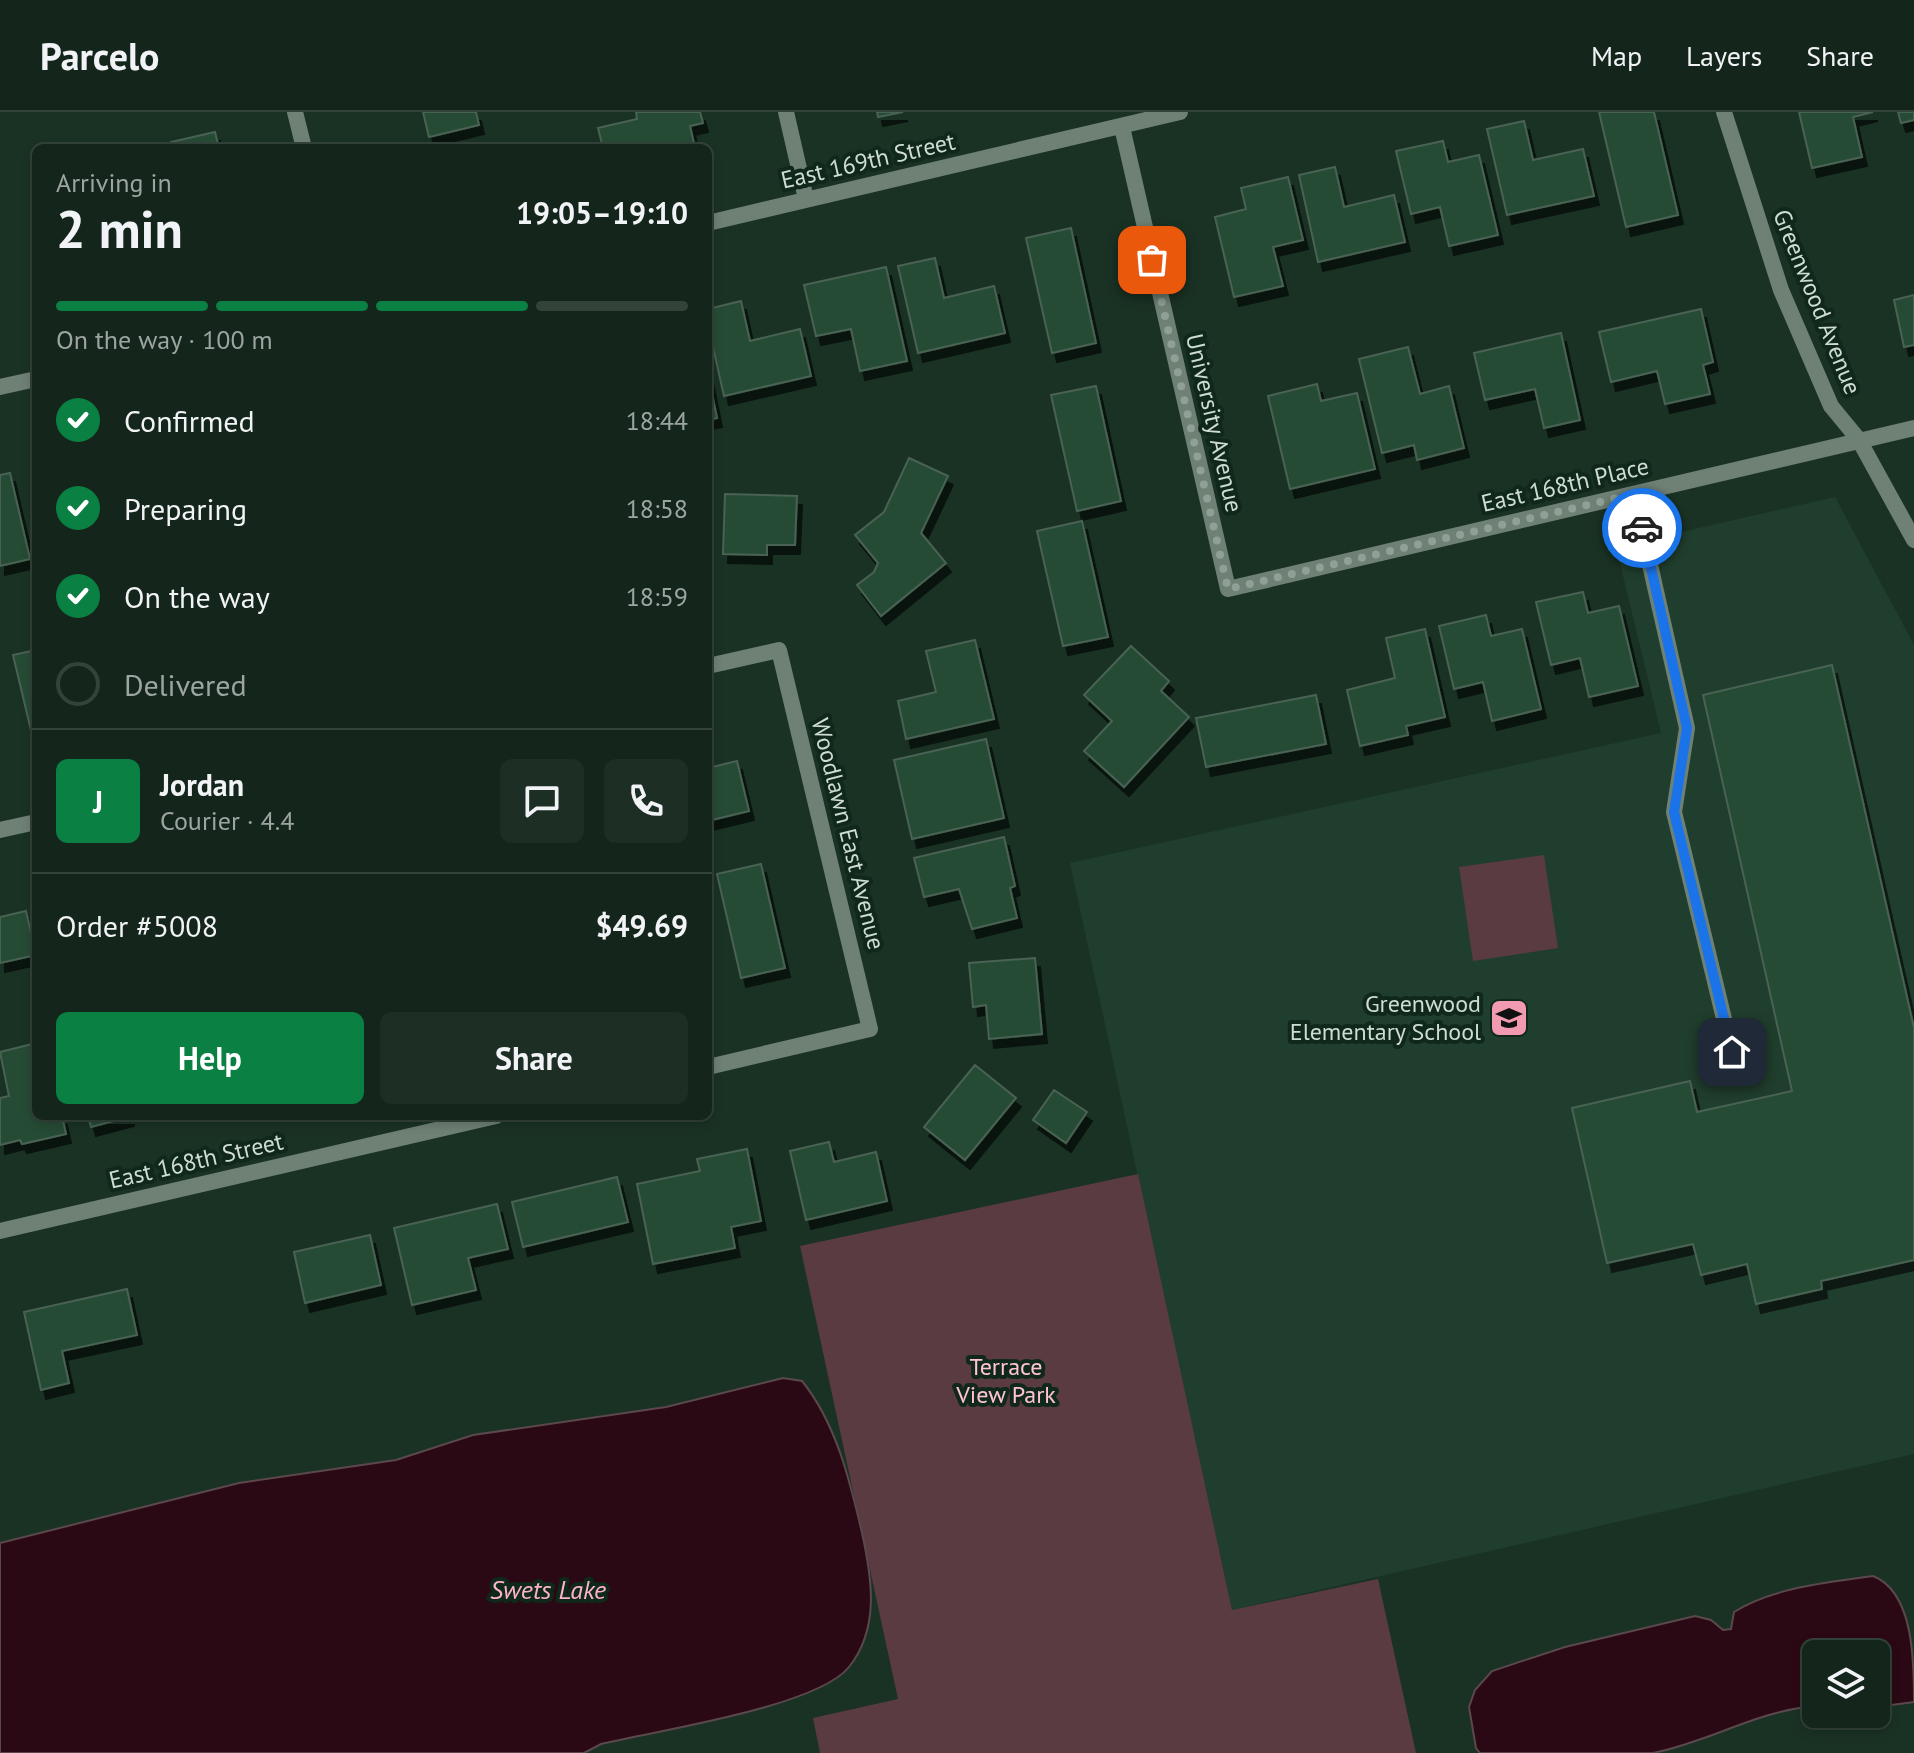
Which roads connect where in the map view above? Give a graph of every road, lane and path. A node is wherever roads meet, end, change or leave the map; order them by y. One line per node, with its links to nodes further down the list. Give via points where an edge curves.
1 (295, 112): 6 (street)
2 (786, 112): 7 (street)
3 (1180, 112): 5 (street, East 169th Street)
4 (1724, 112): 12 (street, Greenwood Avenue, via 1781,290 1831,406)
5 (1122, 127): 7 (street, East 169th Street); 15 (street, University Avenue)
6 (303, 144)
7 (806, 199): 8 (street, East 169th Street)
8 (712, 222)
9 (32, 380): 10 (street)
10 (0, 387)
11 (1914, 428): 12 (street, East 168th Place)
12 (1859, 440): 13 (street, East 168th Place); 14 (street, Greenwood Avenue)
13 (1634, 494): 15 (street, East 168th Place); 19 (street, via 1687,728 1674,812)
14 (1914, 540)
15 (1228, 589)
16 (712, 665): 20 (street, Woodlawn East Avenue, via 779,650 870,1029)
17 (32, 823): 18 (street)
18 (0, 830)
19 (1732, 1052)
20 (712, 1066)
21 (479, 1120): 22 (street, East 168th Street)
22 (0, 1231)

